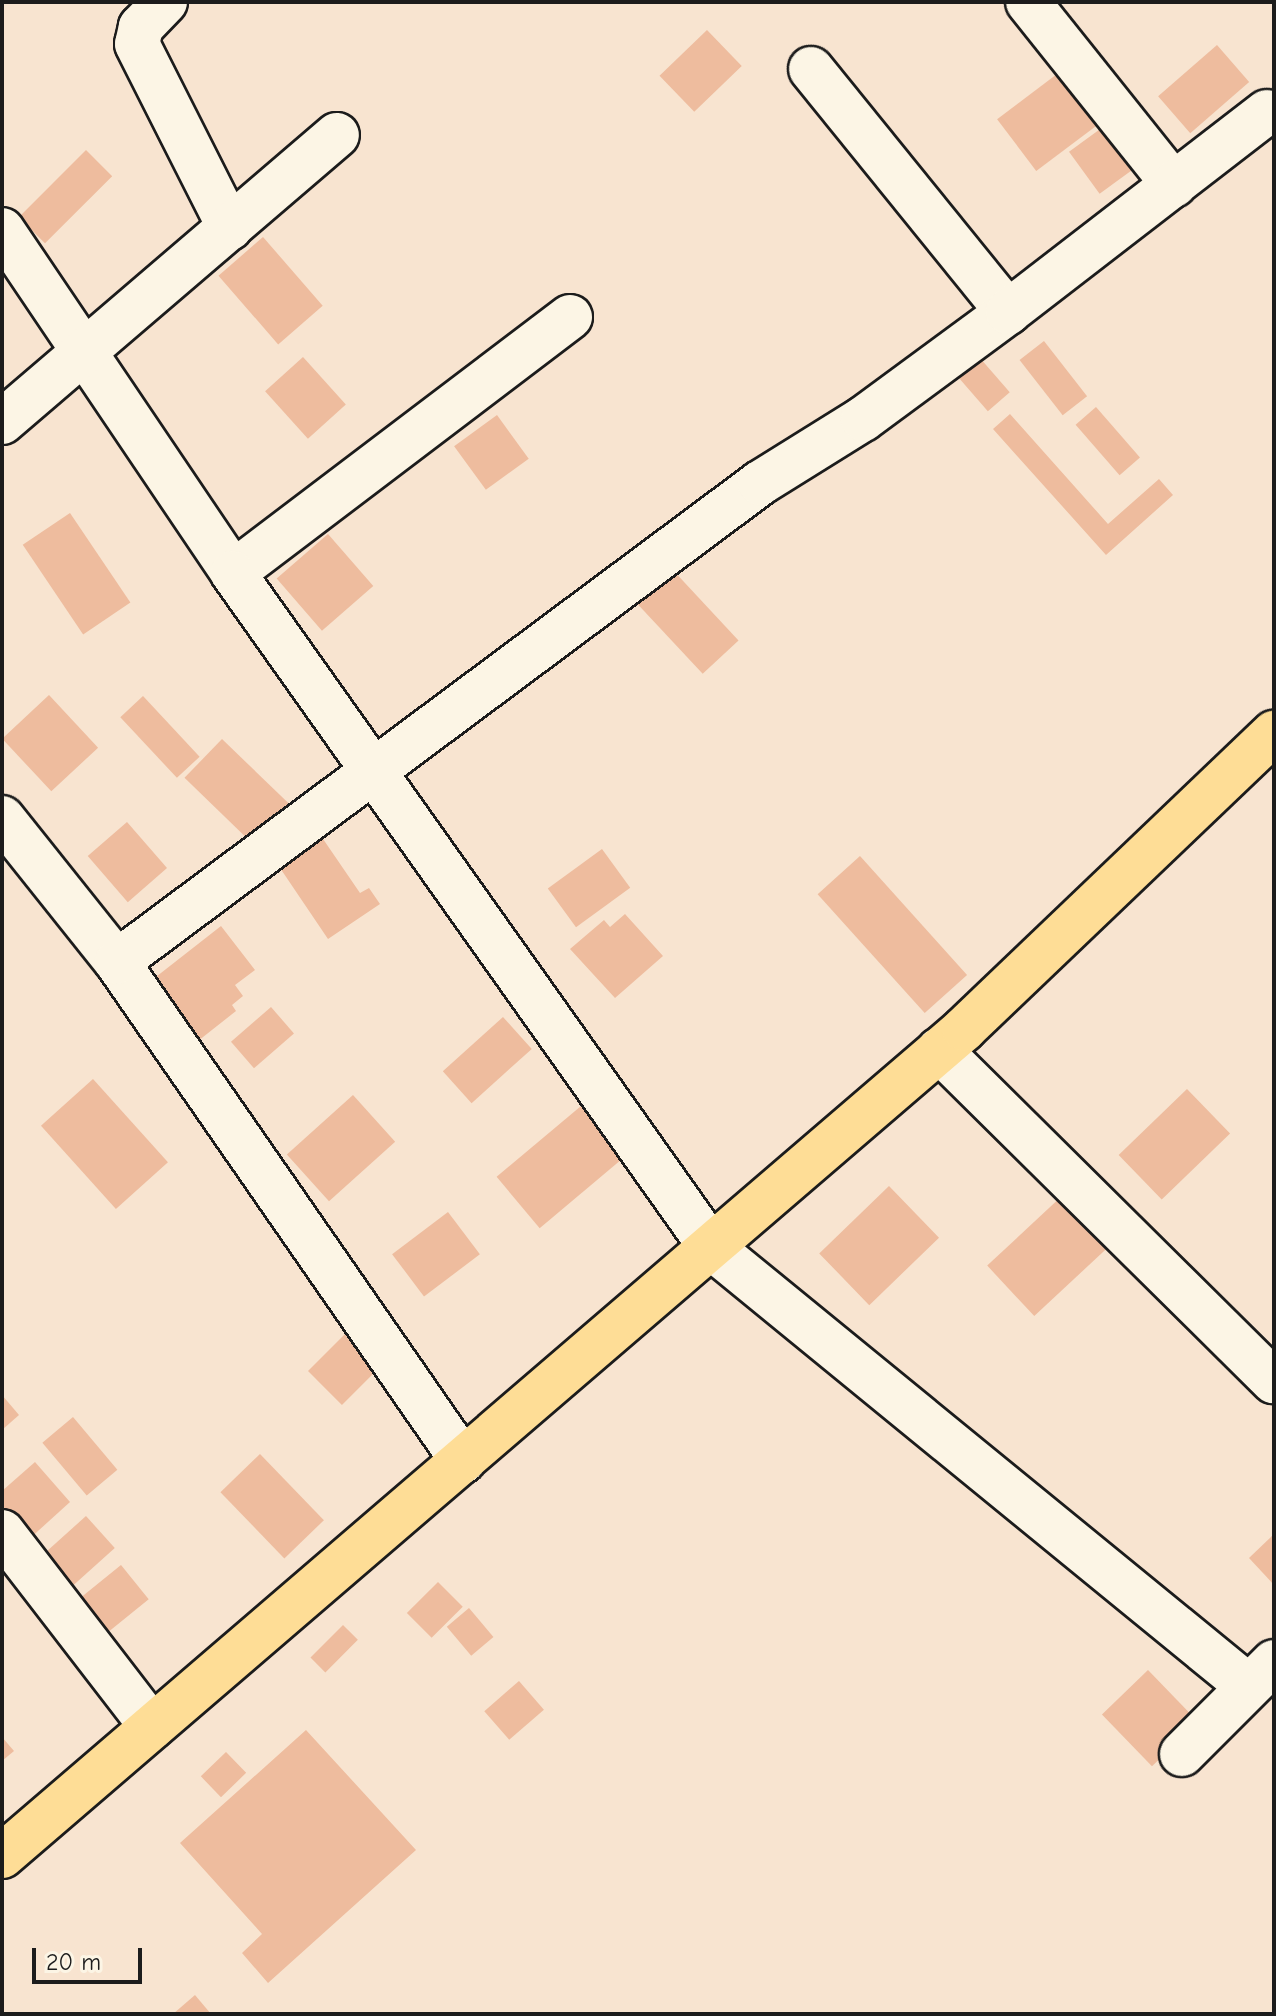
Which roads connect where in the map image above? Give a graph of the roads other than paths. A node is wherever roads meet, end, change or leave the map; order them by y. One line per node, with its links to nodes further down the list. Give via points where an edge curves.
1 (165, 2): 7 (street, via 141,27 137,44)
2 (1028, 2): 6 (street)
3 (811, 69): 9 (street)
4 (1267, 112): 6 (street)
5 (337, 135): 7 (street)
6 (1174, 185): 9 (street)
7 (230, 228): 11 (street)
8 (2, 230): 11 (street)
9 (1008, 312): 15 (street, via 863,419 760,483)
10 (570, 317): 13 (street)
11 (85, 354): 12 (street); 13 (street)
12 (2, 422)
13 (233, 573): 15 (street)
14 (1274, 733): 18 (main road)
15 (373, 771): 17 (street); 19 (street)
16 (2, 818): 17 (street)
17 (117, 962): 21 (street)
18 (939, 1050): 19 (main road); 20 (street)
19 (711, 1247): 21 (main road); 23 (street)
20 (1274, 1381)
21 (463, 1461): 24 (main road)
22 (2, 1532): 24 (street)
23 (1261, 1674): 25 (street)
24 (152, 1727): 26 (main road)
25 (1182, 1754)
26 (2, 1856)

